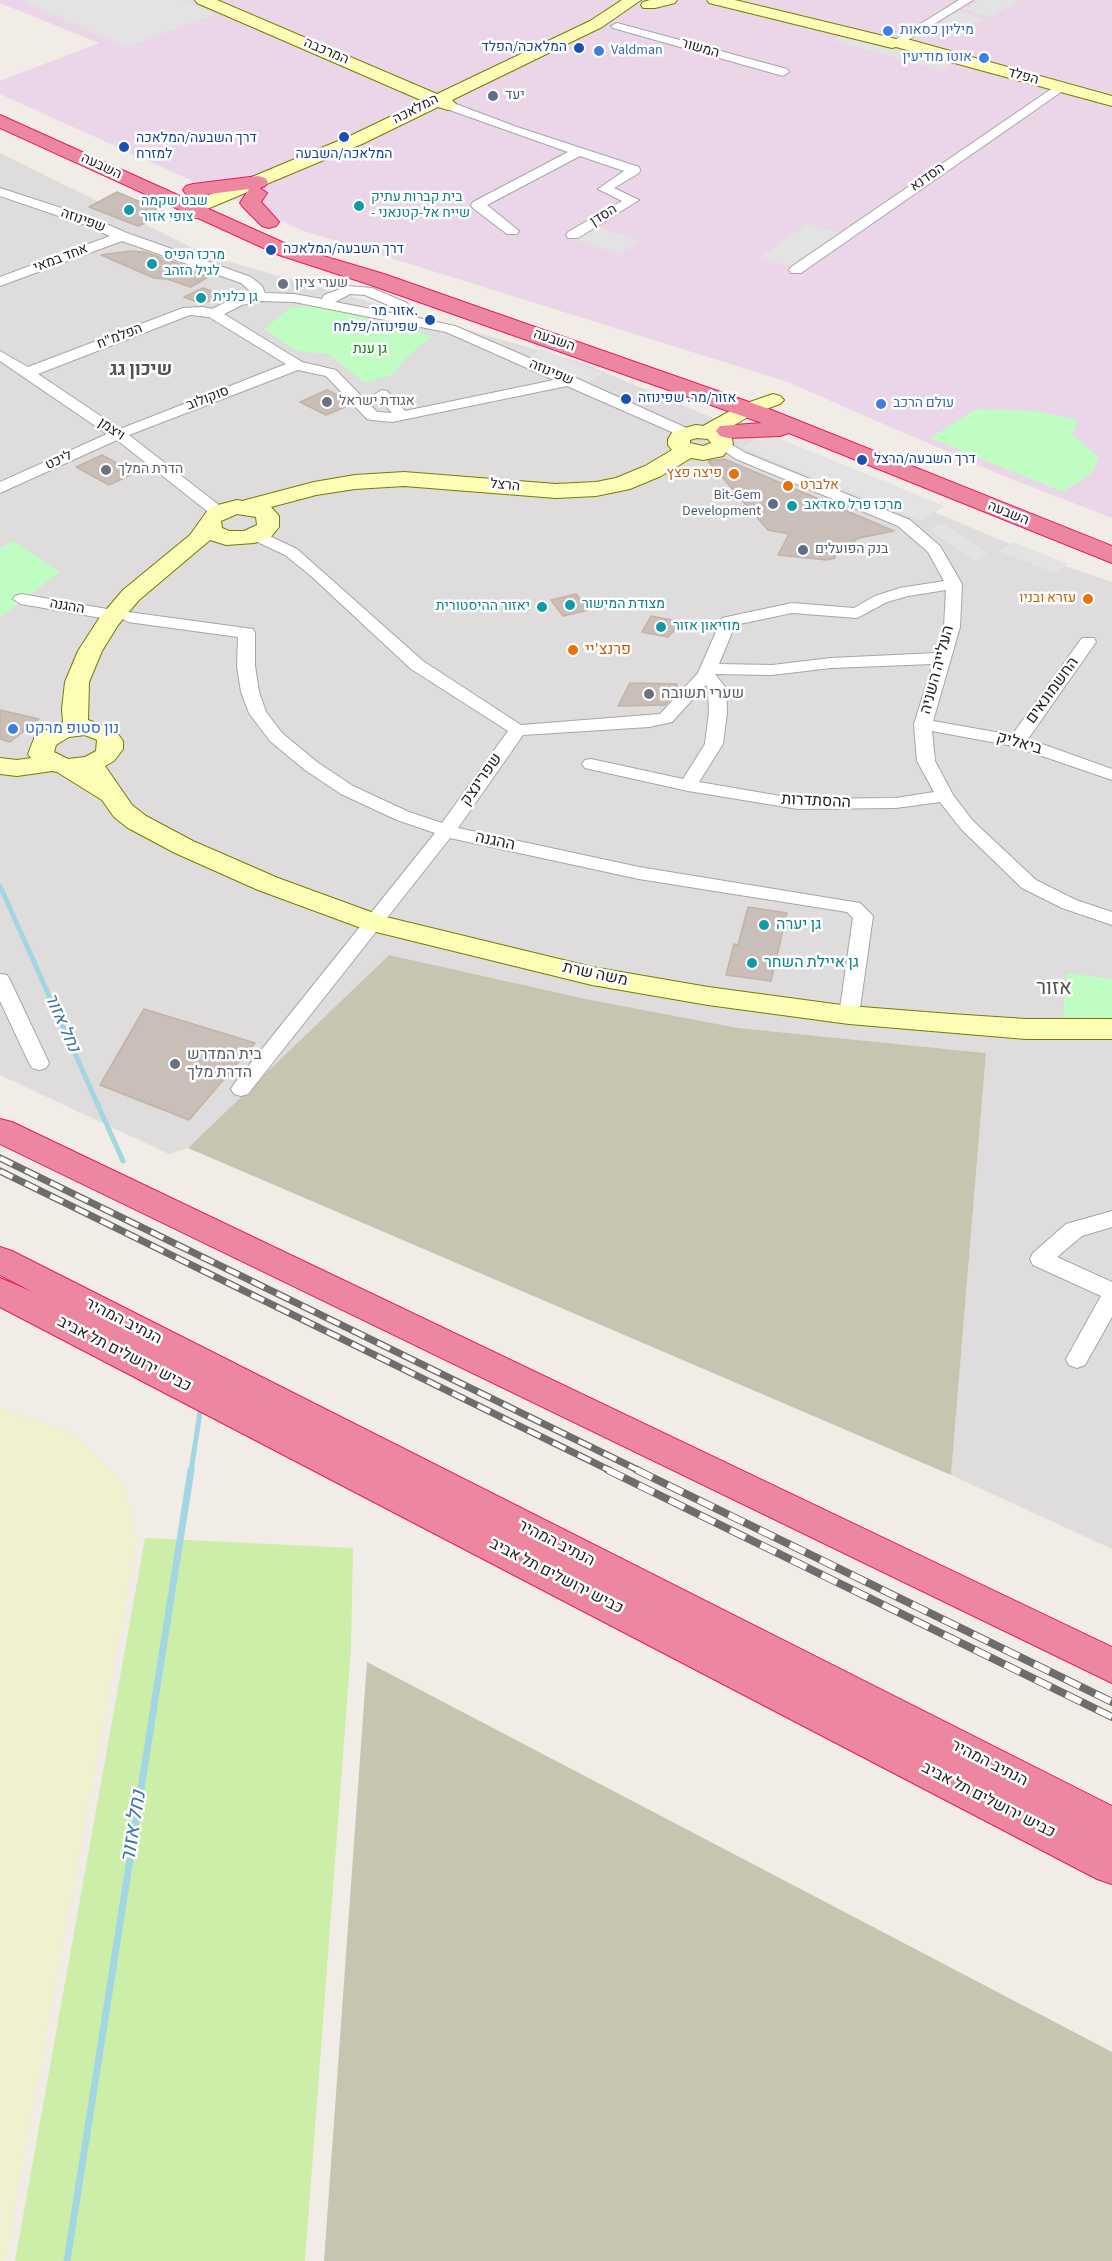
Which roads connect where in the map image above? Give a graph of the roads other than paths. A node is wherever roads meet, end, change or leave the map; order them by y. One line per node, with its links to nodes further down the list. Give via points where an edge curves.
1 (203, 0): 12 (street, המרכבה)
2 (231, 0): 12 (street, המרכבה)
3 (669, 0): 7 (street)
4 (715, 0): 9 (street, הפלד)
5 (742, 0): 9 (street, הפלד)
6 (967, 0): 9 (street)
7 (646, 2): 8 (street, המלאכה); 12 (street, המלאכה)
8 (617, 26): 10 (street, המשור); 12 (street, המלאכה)
9 (897, 43): 11 (street, הפלד)
10 (783, 72)
11 (1060, 87): 13 (street, הפלד); 26 (street, הסדנא)
12 (437, 99): 15 (street, הסדן); 15 (street, via 452,113); 17 (street, הסדן); 19 (street, המלאכה, via 339,159)
13 (1112, 100)
14 (0, 101): 21 (highway, השבעה)
15 (471, 114): 17 (street, הסדן)
16 (0, 121): 21 (highway, השבעה, via 78,156)
17 (535, 135): 18 (street, הסדן)
18 (580, 151): 23 (street, via 478,205); 25 (street, הסדן, via 634,170 604,189 632,200)
19 (257, 187): 21 (street, המלאכה); 21 (highway, via 218,189); 22 (highway, via 250,203)
20 (0, 192): 24 (street, שפינוזה)
21 (206, 202): 22 (highway, השבעה); 36 (highway, השבעה, via 286,251)
22 (269, 222): 38 (highway, השבעה, via 666,360)
23 (512, 231)
24 (122, 236): 27 (street, אחד במאי); 28 (street, שפינוזה, via 246,280 257,289)
25 (573, 236)
26 (796, 270)
27 (0, 282)
28 (259, 297): 29 (street, שפינוזה, via 294,297); 30 (street, שפינוזה, via 237,302)
29 (328, 304): 31 (street, שפינוזה); 31 (street, via 329,298 348,290 367,291 402,306)
30 (214, 314): 33 (street); 34 (street, הפלמ"ח, via 188,311)
31 (413, 321): 35 (street, שפינוזה, via 450,329)
32 (0, 355): 34 (street, ויצמן)
33 (297, 364): 39 (street, via 331,373 372,416); 40 (street, סוקולוב)
34 (27, 373): 40 (street, ויצמן)
35 (571, 381): 39 (street); 41 (street, שפינוזה)
36 (673, 382): 38 (highway, השבעה); 41 (highway, via 717,405 722,416)
37 (382, 394): 39 (street)
38 (760, 408): 41 (street, הרצל); 42 (highway, השבעה); 46 (highway, השבעה)
39 (402, 416)
40 (119, 434): 43 (street, ליכט); 45 (street, ויצמן, via 174,474)
41 (709, 438): 42 (highway, via 756,428); 44 (street, הרצל, via 653,471 622,484 596,489 556,491 404,479 355,482 314,489); 49 (street, via 741,456 904,523 934,549)
42 (825, 439): 48 (highway, השבעה)
43 (0, 488)
44 (255, 510): 45 (street, הרצל); 47 (street, via 269,522 263,532)
45 (215, 525): 47 (street, via 236,539); 51 (street, via 131,595)
46 (1112, 534)
47 (255, 535): 57 (street, via 291,552 417,665)
48 (1112, 555)
49 (954, 584): 53 (street, העלייה השניה, via 952,627); 54 (street, via 906,591 857,613 792,608 728,622)
50 (21, 599): 51 (street, ההגנה)
51 (121, 616): 56 (street, via 90,651 77,682 74,709); 67 (street, ההגנה, via 247,633 250,692 258,713 276,737 347,790)
52 (1088, 642): 58 (street, החשמונאים)
53 (943, 658): 54 (street); 55 (street, העלייה השניה)
54 (706, 672): 57 (street, via 666,718); 64 (street, via 717,688 714,744)
55 (923, 724): 58 (street, ביאליק); 66 (street, העלייה השניה, via 926,761)
56 (82, 727): 59 (street, via 44,741); 60 (street, via 98,730 110,741 105,756)
57 (518, 730): 67 (street, שפרינצק)
58 (1017, 741): 63 (street, ביאליק)
59 (53, 761): 60 (street); 62 (street, via 17,768); 65 (street, משה שרת)
60 (92, 764): 65 (street, משה שרת)
61 (591, 764): 64 (street, ההסתדרות)
62 (2, 766)
63 (1112, 775)
64 (688, 786): 66 (street, ההסתדרות, via 798,804 896,803)
65 (112, 796): 69 (street, משה שרת, via 123,812 137,822 184,847 268,884)
66 (945, 796): 68 (street, העלייה השניה, via 975,832 1029,884)
67 (446, 831): 69 (street, שפרינצק); 71 (street, ההגנה, via 639,873 853,907 863,916)
68 (1112, 919)
69 (374, 923): 71 (street, משה שרת, via 592,976); 74 (street, שפרינצק)
70 (0, 980): 73 (street)
71 (849, 1015): 72 (street, משה שרת, via 1026,1029)
72 (1112, 1029)
73 (39, 1063)
74 (241, 1089)
75 (0, 1130): 82 (highway)
76 (1112, 1219): 79 (street, via 1074,1230 1041,1259)
77 (0, 1260): 83 (highway, הנתיב המהיר)
78 (0, 1291): 84 (highway, כביש ירושלים תל אביב)
79 (1112, 1292)
80 (1112, 1297): 81 (street)
81 (1077, 1359)
82 (1112, 1666)
83 (1112, 1827)
84 (1112, 1865)

